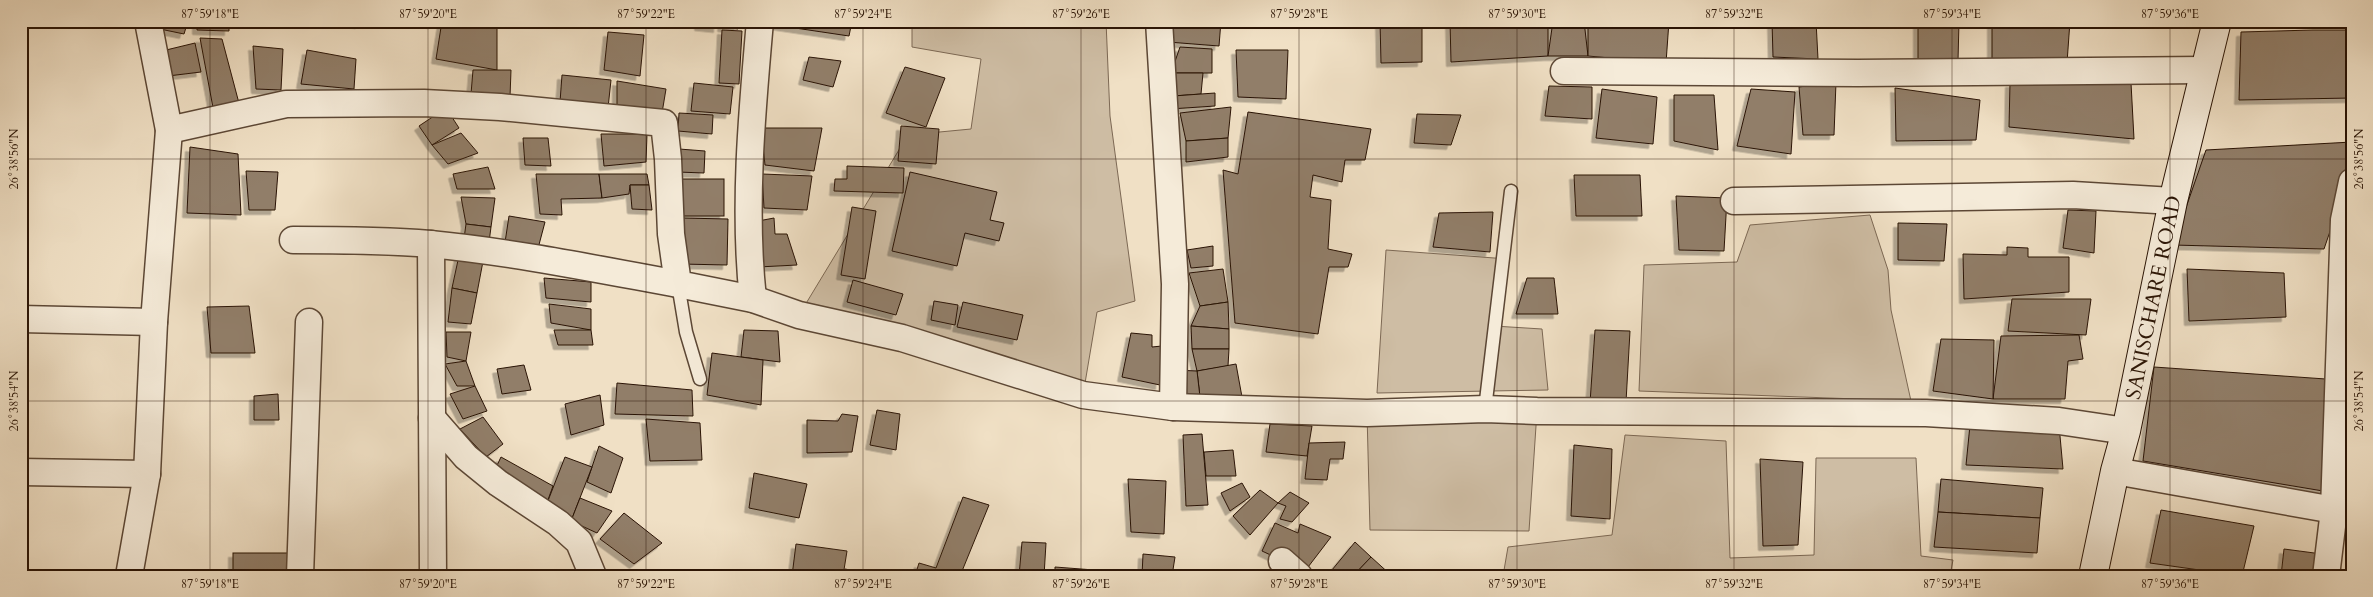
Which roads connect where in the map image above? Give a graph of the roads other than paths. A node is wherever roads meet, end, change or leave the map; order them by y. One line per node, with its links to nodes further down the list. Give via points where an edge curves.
1 (148, 21): 7 (street)
2 (760, 21): 15 (street, via 748,257)
3 (1159, 21): 21 (street, via 1175,284)
4 (2217, 21): 5 (street, SANISCHARE ROAD)
5 (2204, 70): 6 (street); 11 (street, SANISCHARE ROAD)
6 (1564, 71)
7 (169, 130): 14 (street, via 286,104 424,103 664,123 671,234); 17 (street)
8 (2352, 182): 19 (street, via 2344,220)
9 (1511, 191): 22 (lane)
10 (1734, 201): 11 (street, via 2073,195)
11 (2173, 201): 24 (street, SANISCHARE ROAD)
12 (293, 240): 13 (street)
13 (431, 244): 14 (street, via 541,259); 23 (street)
14 (678, 284): 15 (street); 20 (lane, via 686,332)
15 (753, 299): 21 (street, via 799,315 902,338 1083,395)
16 (21, 319): 17 (street)
17 (154, 322): 27 (street)
18 (309, 322): 30 (street)
19 (2346, 332): 28 (street)
20 (700, 379)
21 (1173, 407): 22 (street, via 1367,413)
22 (1485, 409): 24 (street, via 1926,413 2060,421)
23 (432, 418): 31 (street); 32 (street, via 466,457 558,523 578,542)
24 (2126, 431): 25 (street, SANISCHARE ROAD)
25 (2115, 471): 28 (street); 33 (street, SANISCHARE ROAD)
26 (21, 472): 27 (street)
27 (147, 474): 29 (street)
28 (2334, 510): 34 (street)
29 (129, 576)
30 (300, 576)
31 (433, 576)
32 (593, 576)
33 (2093, 576)
34 (2326, 576)

